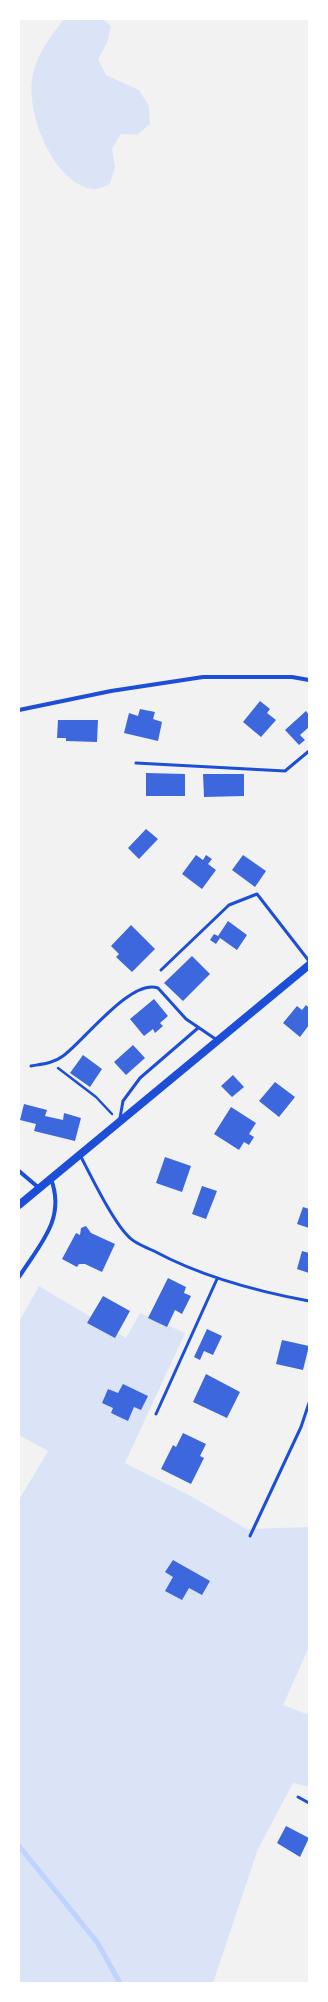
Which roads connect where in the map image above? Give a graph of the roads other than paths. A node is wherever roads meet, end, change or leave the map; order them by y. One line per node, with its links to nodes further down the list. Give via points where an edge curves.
1 (309, 680): 2 (street, via 292,677 203,677 111,691)
2 (19, 710)
3 (309, 751): 4 (lane, via 285,771)
4 (136, 763)
5 (309, 961): 7 (lane, via 257,894 229,904)
6 (309, 965): 9 (main road)
7 (161, 970)
8 (198, 1028): 9 (lane); 10 (lane, via 186,1019 158,988 152,986 142,989 109,1010 64,1056 51,1063); 11 (lane, via 140,1078 123,1101)
9 (218, 1041): 11 (main road)
10 (31, 1066)
11 (120, 1123): 12 (main road)
12 (80, 1155): 16 (main road); 20 (lane, via 117,1222 130,1238 169,1260)
13 (19, 1171): 15 (street)
14 (19, 1176): 15 (lane)
15 (25, 1176): 17 (street)
16 (51, 1178): 17 (main road); 19 (street, via 57,1202 53,1223)
17 (39, 1189): 18 (main road)
18 (19, 1204)
19 (19, 1277)
20 (217, 1279): 21 (lane, via 267,1293); 23 (lane)
21 (309, 1300)
22 (309, 1402): 24 (lane, via 301,1427)
23 (156, 1414)
24 (250, 1536)
25 (298, 1797): 26 (lane)
26 (309, 1803)

